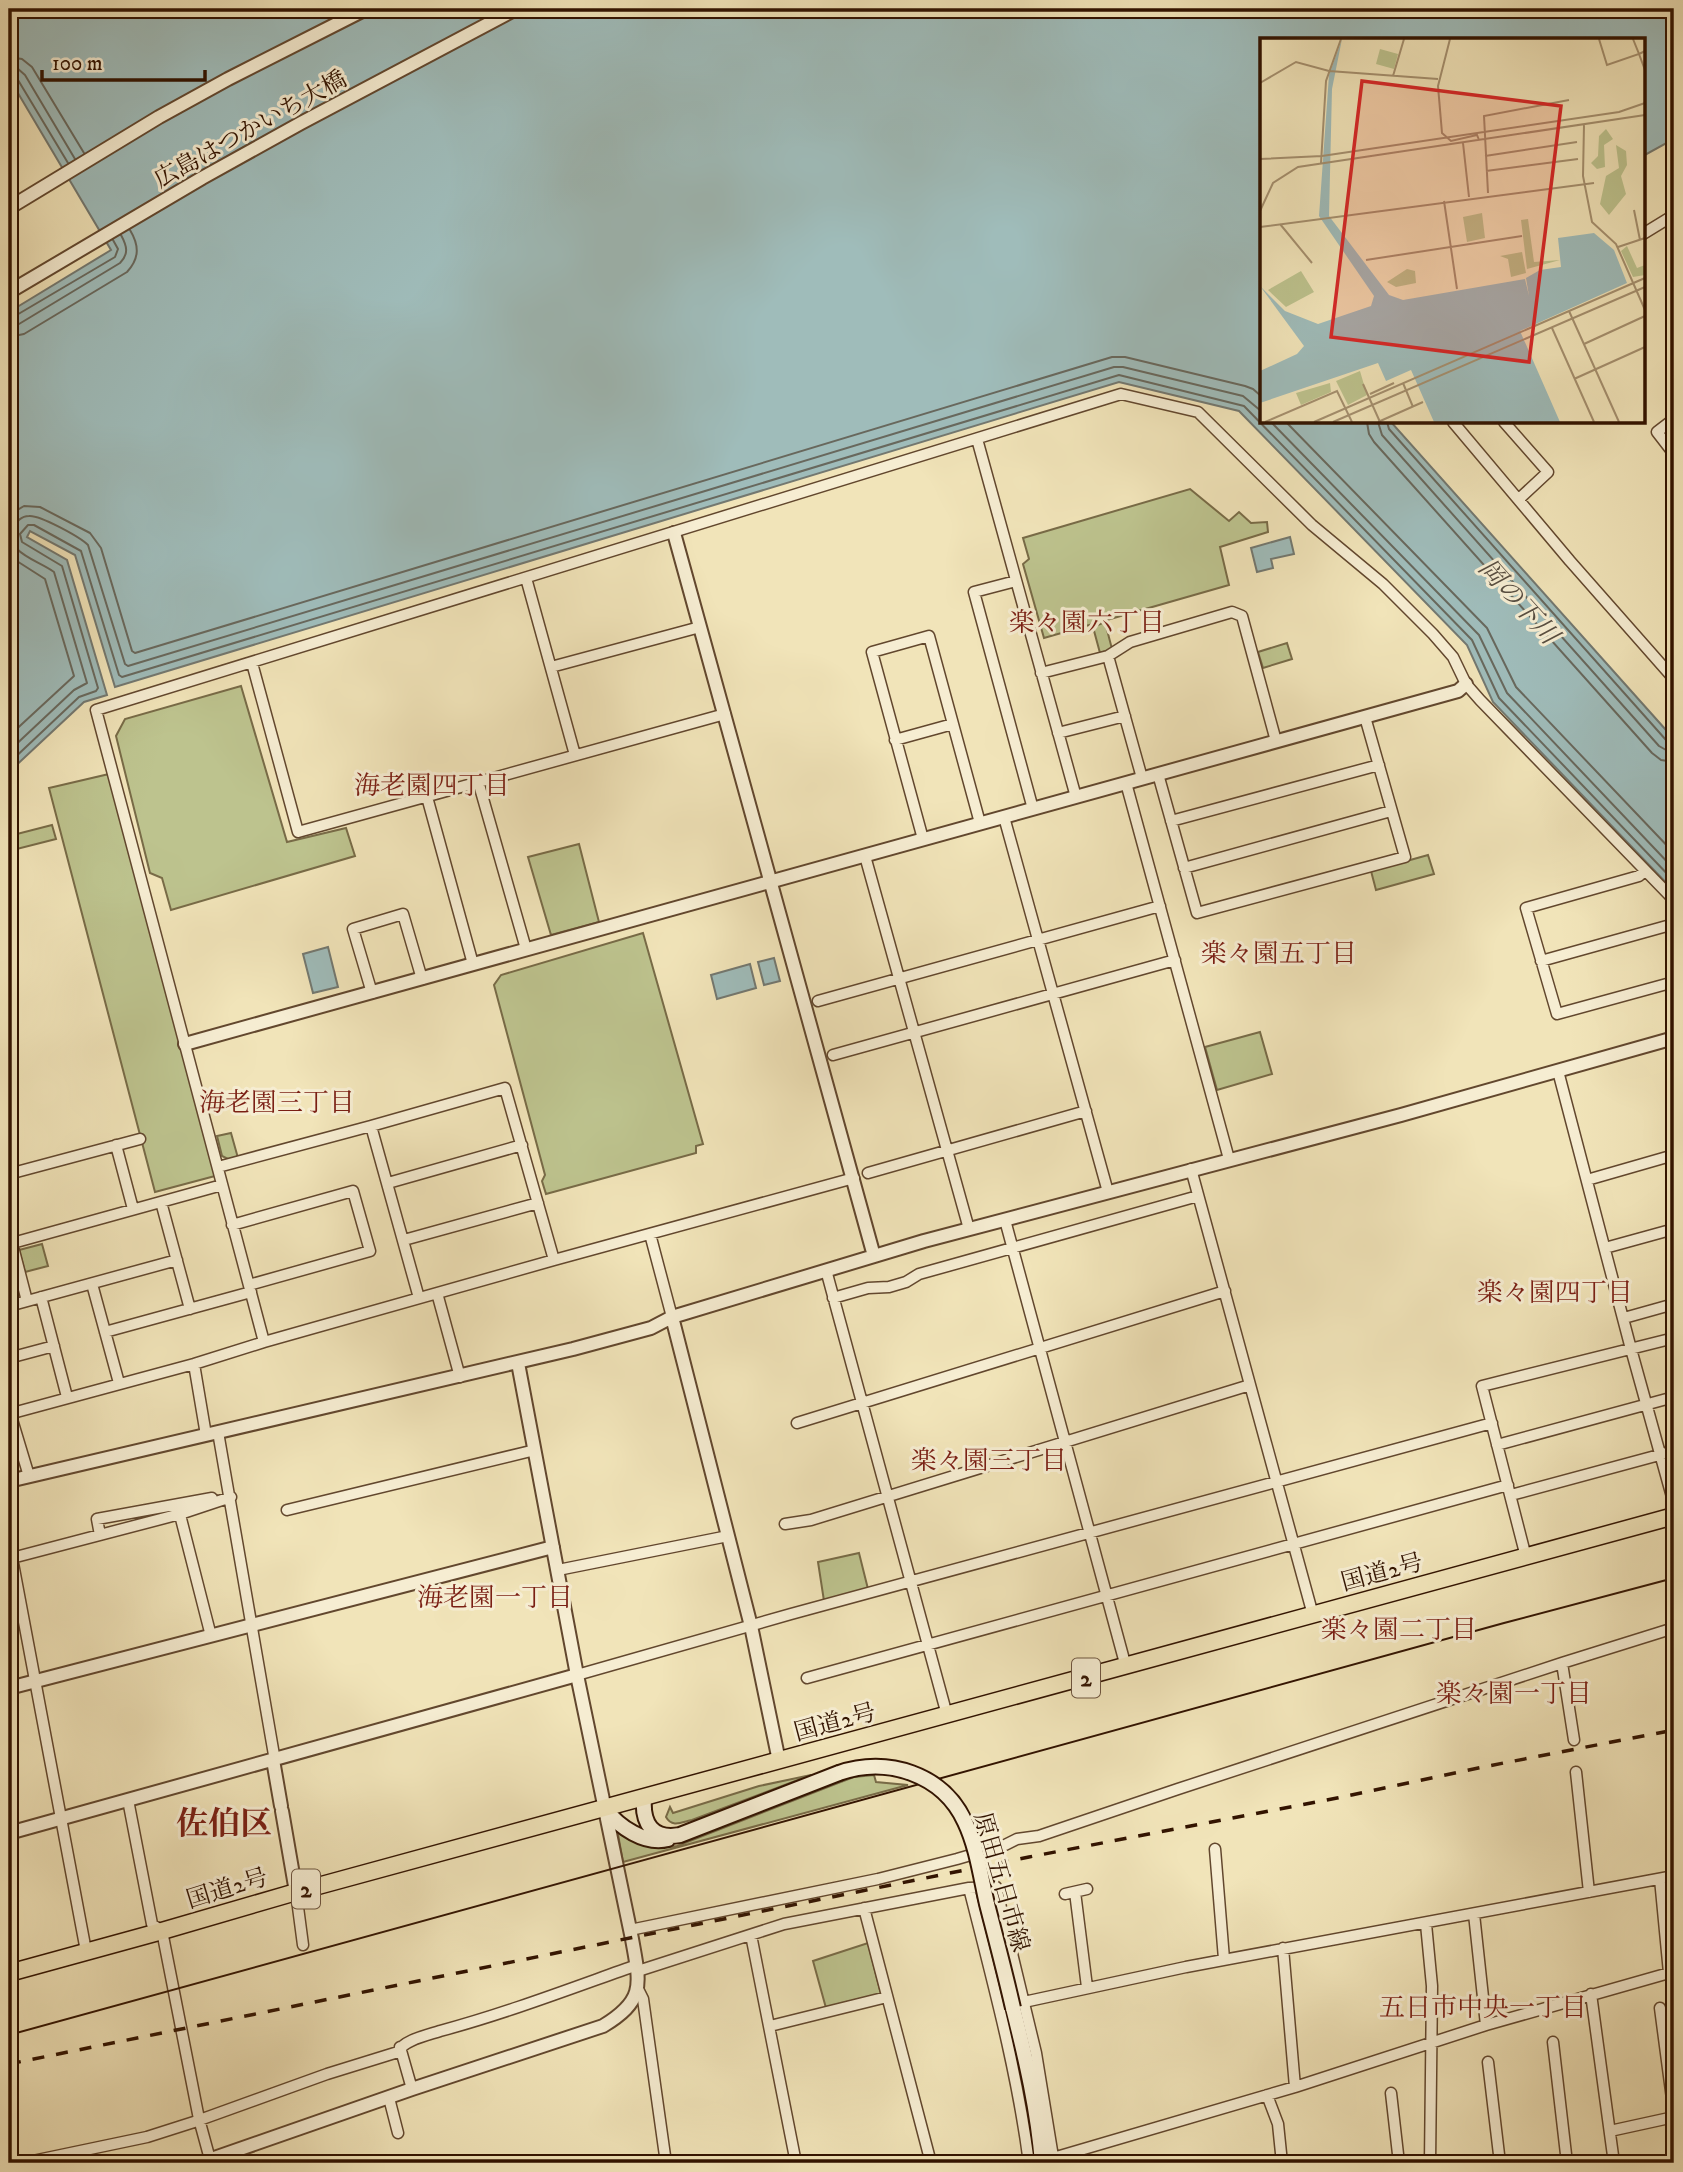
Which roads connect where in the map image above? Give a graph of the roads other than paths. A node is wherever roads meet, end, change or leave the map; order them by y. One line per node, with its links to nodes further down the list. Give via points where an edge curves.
1 (366, 9): 3 (street, 広島はつかいち大橋, via 228,79)
2 (516, 9): 6 (street, 広島はつかいち大橋, via 224,166)
3 (9, 208)
4 (1674, 215): 5 (street)
5 (1644, 233)
6 (9, 292)
7 (1674, 419): 11 (street, via 1657,432)
8 (1455, 424): 12 (street)
9 (1506, 424): 12 (street, via 1548,472)
10 (977, 439): 13 (street); 15 (street); 22 (street, via 1121,394 1198,412 1312,525 1383,584 1433,634 1453,657)
11 (1674, 454)
12 (1519, 499): 21 (street)
13 (674, 533): 14 (street); 16 (street)
14 (526, 578): 18 (street); 19 (street)
15 (1016, 581): 20 (street); 38 (street, via 974,592)
16 (700, 627): 19 (street); 23 (street)
17 (1108, 656): 20 (street); 24 (street); 29 (street, via 1130,642 1232,612 1242,616)
18 (251, 663): 36 (street, via 298,832); 64 (street, via 96,710)
19 (551, 667): 30 (street)
20 (1041, 673): 27 (street)
21 (1674, 679)
22 (1466, 684): 25 (street, via 1458,691); 46 (street)
23 (725, 714): 30 (street); 47 (street)
24 (1125, 716): 27 (street); 33 (street)
25 (1365, 717): 29 (street); 31 (street)
26 (953, 724): 28 (street); 28 (street, via 929,636 872,652); 42 (street)
27 (1058, 733): 37 (street)
28 (895, 740): 43 (street)
29 (1276, 741): 32 (street)
30 (575, 755): 34 (street)
31 (1379, 765): 39 (street); 41 (street)
32 (1158, 774): 33 (street); 41 (street)
33 (1142, 778): 35 (street)
34 (478, 781): 36 (street); 52 (street)
35 (1126, 783): 37 (street); 49 (street)
36 (427, 797): 55 (street)
37 (1076, 797): 38 (street)
38 (1033, 809): 40 (street)
39 (1391, 811): 45 (street); 45 (street, via 1405,857 1197,913)
40 (1004, 817): 42 (street); 51 (street)
41 (1171, 821): 45 (street)
42 (980, 823): 43 (street)
43 (923, 839): 44 (street)
44 (865, 856): 47 (street); 57 (street)
45 (1184, 868)
46 (1645, 870): 48 (street); 54 (street, via 1639,876 1526,908)
47 (771, 881): 52 (street); 79 (street)
48 (1674, 900)
49 (1160, 906): 51 (street); 53 (street)
50 (1674, 924): 54 (street)
51 (1038, 940): 57 (street); 60 (street)
52 (526, 949): 55 (street)
53 (1175, 960): 60 (street); 74 (street)
54 (1541, 961): 58 (street, via 1557,1014)
55 (473, 964): 56 (street)
56 (422, 979): 59 (street); 59 (street, via 404,914 353,929)
57 (898, 979): 61 (street); 62 (street)
58 (1674, 982)
59 (372, 993): 64 (street)
60 (1054, 994): 62 (street); 67 (street)
61 (818, 1000)
62 (914, 1033): 65 (street); 72 (street)
63 (1674, 1038): 66 (street)
64 (185, 1044): 75 (street)
65 (833, 1055)
66 (1558, 1071): 74 (street); 80 (street)
67 (1086, 1111): 72 (street); 83 (street)
68 (371, 1126): 71 (street, via 505,1088); 75 (street); 81 (street)
69 (140, 1139): 70 (street)
70 (116, 1145): 78 (street); 87 (street)
71 (522, 1145): 81 (street); 86 (street)
72 (947, 1150): 77 (street); 90 (street)
73 (1674, 1155): 80 (street)
74 (1229, 1159): 76 (street)
75 (218, 1167): 82 (street)
76 (1191, 1169): 83 (street); 84 (street)
77 (868, 1173)
78 (9, 1174)
79 (854, 1178): 92 (street); 97 (street)
80 (1587, 1180): 95 (street)
81 (388, 1183): 93 (street)
82 (222, 1185): 85 (street); 89 (street)
83 (1108, 1192): 88 (street)
84 (1198, 1196): 96 (street); 103 (street)
85 (161, 1202): 87 (street); 99 (street)
86 (538, 1203): 93 (street); 98 (street)
87 (133, 1209): 94 (street)
88 (1005, 1220): 90 (street); 96 (street)
89 (232, 1225): 102 (street); 102 (street, via 353,1191 370,1251)
90 (969, 1229): 97 (street)
91 (1674, 1229): 95 (street)
92 (650, 1234): 98 (street); 112 (street)
93 (404, 1240): 106 (street)
94 (11, 1244): 108 (street)
95 (1605, 1248): 113 (street)
96 (1012, 1249): 107 (street, via 919,1274 889,1287); 118 (street)
97 (874, 1256): 100 (street)
98 (554, 1260): 104 (street)
99 (177, 1261): 101 (street); 111 (street)
100 (826, 1270): 107 (street); 112 (street)
101 (92, 1284): 105 (street); 114 (street)
102 (250, 1289): 111 (street); 116 (street)
103 (1225, 1291): 118 (street); 125 (street)
104 (437, 1293): 106 (street); 123 (street)
105 (41, 1297): 108 (street); 117 (street)
106 (419, 1298): 116 (street)
107 (833, 1298): 128 (street)
108 (27, 1301): 110 (street)
109 (1674, 1304): 113 (street)
110 (9, 1306)
111 (190, 1309): 114 (street)
112 (672, 1317): 121 (street, via 651,1328); 152 (street)
113 (1624, 1318): 119 (street)
114 (105, 1332): 124 (street)
115 (1674, 1338): 119 (street)
116 (264, 1342): 122 (street)
117 (54, 1346): 120 (street); 126 (street)
118 (1040, 1347): 128 (street); 134 (street)
119 (1631, 1349): 129 (street); 132 (street, via 1482,1387)
120 (9, 1358)
121 (518, 1363): 123 (street); 136 (street)
122 (194, 1364): 124 (street); 133 (street)
123 (460, 1377): 133 (street)
124 (119, 1383): 126 (street)
125 (1250, 1385): 134 (street); 141 (street)
126 (67, 1397): 130 (street)
127 (1674, 1397): 129 (street)
128 (861, 1402): 131 (street); 143 (street)
129 (1647, 1404): 135 (street); 138 (street)
130 (9, 1414): 139 (street)
131 (797, 1423)
132 (1492, 1423): 135 (street); 141 (street)
133 (212, 1434): 139 (street); 144 (street)
134 (1064, 1441): 143 (street); 150 (street)
135 (1497, 1444): 142 (street)
136 (535, 1451): 147 (street); 154 (street)
137 (1674, 1451): 138 (street)
138 (1660, 1455): 142 (street); 145 (street)
139 (29, 1476): 140 (street)
140 (9, 1481)
141 (1276, 1481): 150 (street); 153 (street)
142 (1509, 1490): 153 (street); 155 (street)
143 (886, 1496): 149 (street); 158 (street)
144 (230, 1497): 146 (street); 161 (street)
145 (1674, 1504)
146 (178, 1509): 151 (street); 151 (street, via 97,1519); 164 (street)
147 (287, 1510)
148 (1674, 1516): 155 (highway, 国道2号 / 2)
149 (785, 1524)
150 (1089, 1532): 158 (street); 159 (street)
151 (100, 1535): 156 (street)
152 (728, 1536): 157 (street); 162 (street)
153 (1294, 1545): 159 (street); 160 (street)
154 (553, 1547): 157 (street); 161 (street)
155 (1527, 1557): 160 (highway, 国道2号 / 2)
156 (10, 1558): 170 (street)
157 (558, 1570): 168 (street)
158 (911, 1582): 162 (street); 165 (street)
159 (1107, 1597): 165 (street); 167 (street)
160 (1313, 1615): 167 (highway, 国道2号 / 2)
161 (253, 1625): 164 (street); 174 (street)
162 (751, 1626): 168 (street); 175 (street)
163 (1674, 1628): 166 (street)
164 (211, 1636): 170 (street)
165 (928, 1646): 169 (street); 172 (street)
166 (1562, 1663): 173 (street); 193 (street, via 1039,1836 878,1879)
167 (1126, 1667): 172 (highway, 国道2号 / 2)
168 (578, 1675): 174 (street); 179 (street)
169 (807, 1678)
170 (36, 1681): 171 (street); 180 (street)
171 (9, 1688)
172 (947, 1715): 175 (highway, 国道2号 / 2)
173 (1574, 1741)
174 (273, 1760): 178 (street); 188 (street)
175 (779, 1761): 177 (highway, 国道2号 / 2)
176 (1576, 1772): 189 (street)
177 (644, 1798): 179 (highway, 国道2号 / 2); 182 (main road, via 648,1825 662,1835)
178 (128, 1800): 180 (street); 194 (street, via 152,1924)
179 (605, 1809): 182 (main road, 原田五日市線, via 644,1839 661,1841); 188 (highway, 国道2号 / 2); 193 (street)
180 (62, 1818): 181 (street); 198 (street)
181 (9, 1833)
182 (680, 1835): 207 (main road, 原田五日市線, bridge, via 862,1767 899,1768 920,1776 959,1810)
183 (1215, 1849): 199 (street)
184 (1674, 1876): 185 (street)
185 (1660, 1879): 189 (street); 201 (street)
186 (969, 1888): 190 (street); 207 (street, via 996,1887); 231 (street, via 1004,2025)
187 (1087, 1889): 204 (street, via 1070,1893)
188 (296, 1892): 194 (highway, 国道2号 / 2); 196 (street)
189 (1589, 1892): 191 (street)
190 (864, 1908): 195 (street); 206 (street)
191 (1474, 1914): 192 (street); 209 (street)
192 (1426, 1924): 197 (street); 211 (street)
193 (631, 1930): 200 (street)
194 (162, 1931): 198 (highway, 国道2号 / 2); 221 (street)
195 (751, 1934): 200 (street); 210 (street)
196 (303, 1945)
197 (1283, 1948): 199 (street); 215 (street)
198 (86, 1951): 202 (highway, 国道2号 / 2)
199 (1224, 1959): 204 (street)
200 (637, 1968): 203 (street); 213 (street)
201 (1672, 1972): 205 (street)
202 (9, 1973)
203 (637, 1987): 216 (street, via 628,2008 603,2026); 228 (street)
204 (1087, 1987): 207 (street)
205 (1591, 1994): 209 (street); 222 (street)
206 (887, 1997): 210 (street); 230 (street)
207 (1019, 2005): 225 (main road, 原田五日市線, via 1036,2112)
208 (1660, 2008): 220 (street)
209 (1486, 2025): 211 (street)
210 (769, 2026): 229 (street)
211 (1431, 2042): 215 (street); 234 (street)
212 (1553, 2042): 236 (street)
213 (400, 2048): 216 (street); 221 (street)
214 (1488, 2062): 235 (street)
215 (1295, 2087): 218 (street)
216 (412, 2089): 219 (street)
217 (1391, 2094): 233 (street)
218 (1267, 2095): 225 (street); 232 (street, via 1278,2124)
219 (389, 2098): 223 (street); 226 (street)
220 (1674, 2115): 222 (street)
221 (199, 2119): 224 (street, via 147,2137); 226 (street)
222 (1610, 2131): 237 (street)
223 (398, 2133)
224 (47, 2160): 227 (street)
225 (1050, 2161)
226 (207, 2162)
227 (23, 2163)
228 (666, 2163)
229 (796, 2163)
230 (931, 2163)
231 (1028, 2163)
232 (1282, 2163)
233 (1399, 2163)
234 (1430, 2163)
235 (1500, 2163)
236 (1567, 2163)
237 (1614, 2163)

